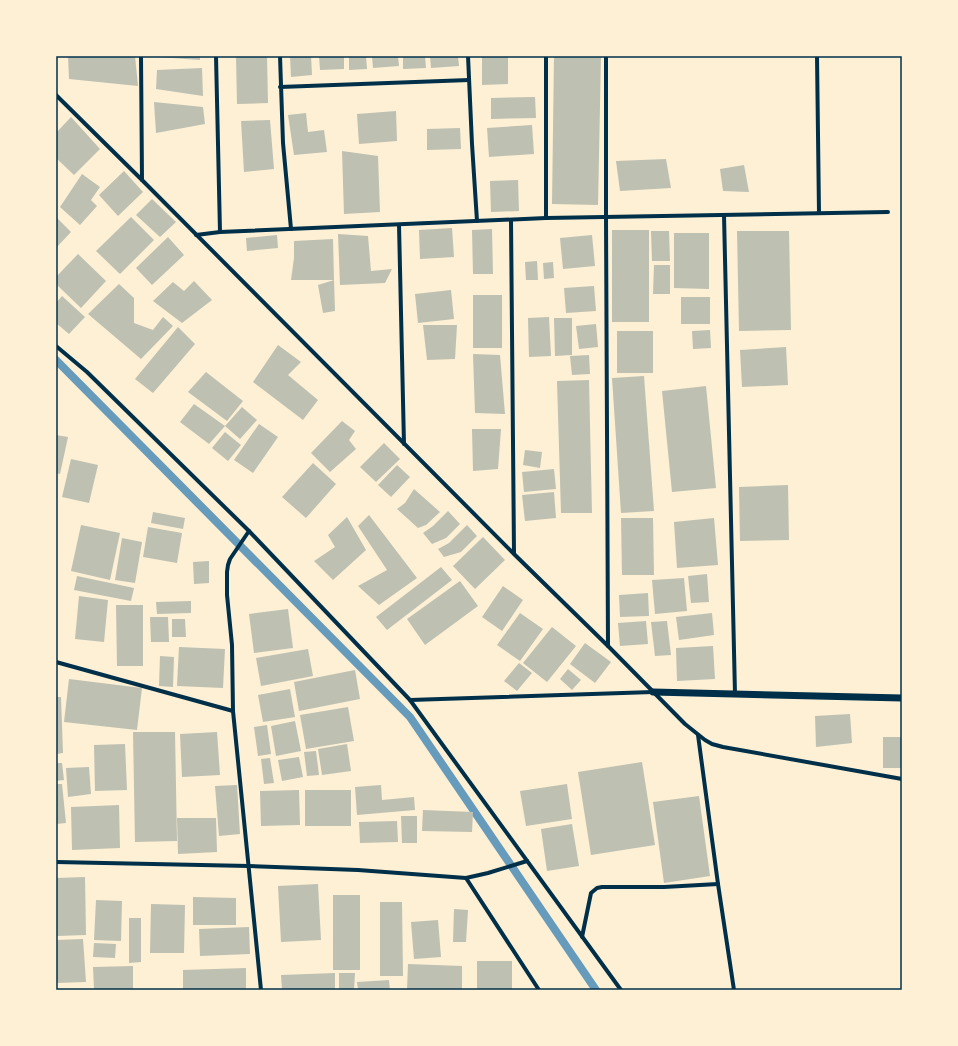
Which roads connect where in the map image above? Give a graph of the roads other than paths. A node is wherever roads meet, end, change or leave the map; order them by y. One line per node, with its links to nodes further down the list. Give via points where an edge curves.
1 (140, 56): 11 (street)
2 (216, 56): 21 (street)
3 (280, 56): 9 (street)
4 (468, 56): 8 (street)
5 (546, 56): 16 (street)
6 (606, 56): 15 (street)
7 (817, 56): 13 (street)
8 (468, 80): 9 (street); 18 (street)
9 (280, 87): 20 (street)
10 (56, 95): 11 (street)
11 (142, 180): 22 (street)
12 (888, 212): 13 (street)
13 (819, 213): 14 (street)
14 (724, 215): 15 (street); 30 (street)
15 (606, 217): 16 (street); 27 (street)
16 (546, 218): 17 (street)
17 (511, 220): 18 (street); 26 (street)
18 (477, 221): 19 (street)
19 (400, 225): 20 (street); 24 (street)
20 (291, 229): 21 (street)
21 (220, 232): 22 (street)
22 (196, 235): 24 (street)
23 (56, 346): 25 (street, via 87,372)
24 (404, 444): 26 (street)
25 (249, 531): 32 (street); 33 (street, via 230,559 227,572)
26 (514, 554): 27 (street)
27 (608, 646): 29 (street)
28 (56, 662): 33 (street)
29 (653, 692): 30 (street); 32 (street); 34 (street)
30 (735, 694): 31 (street)
31 (902, 698)
32 (410, 700): 36 (street)
33 (233, 711): 38 (street)
34 (698, 735): 35 (street, via 712,744 723,747); 40 (street)
35 (902, 779)
36 (527, 861): 39 (street); 41 (street)
37 (56, 862): 38 (street)
38 (249, 866): 39 (street, via 358,870); 42 (street)
39 (466, 878): 43 (street)
40 (718, 884): 41 (street, via 596,888 591,893); 45 (street)
41 (582, 937): 44 (street)
42 (261, 990)
43 (539, 990)
44 (621, 990)
45 (734, 990)

